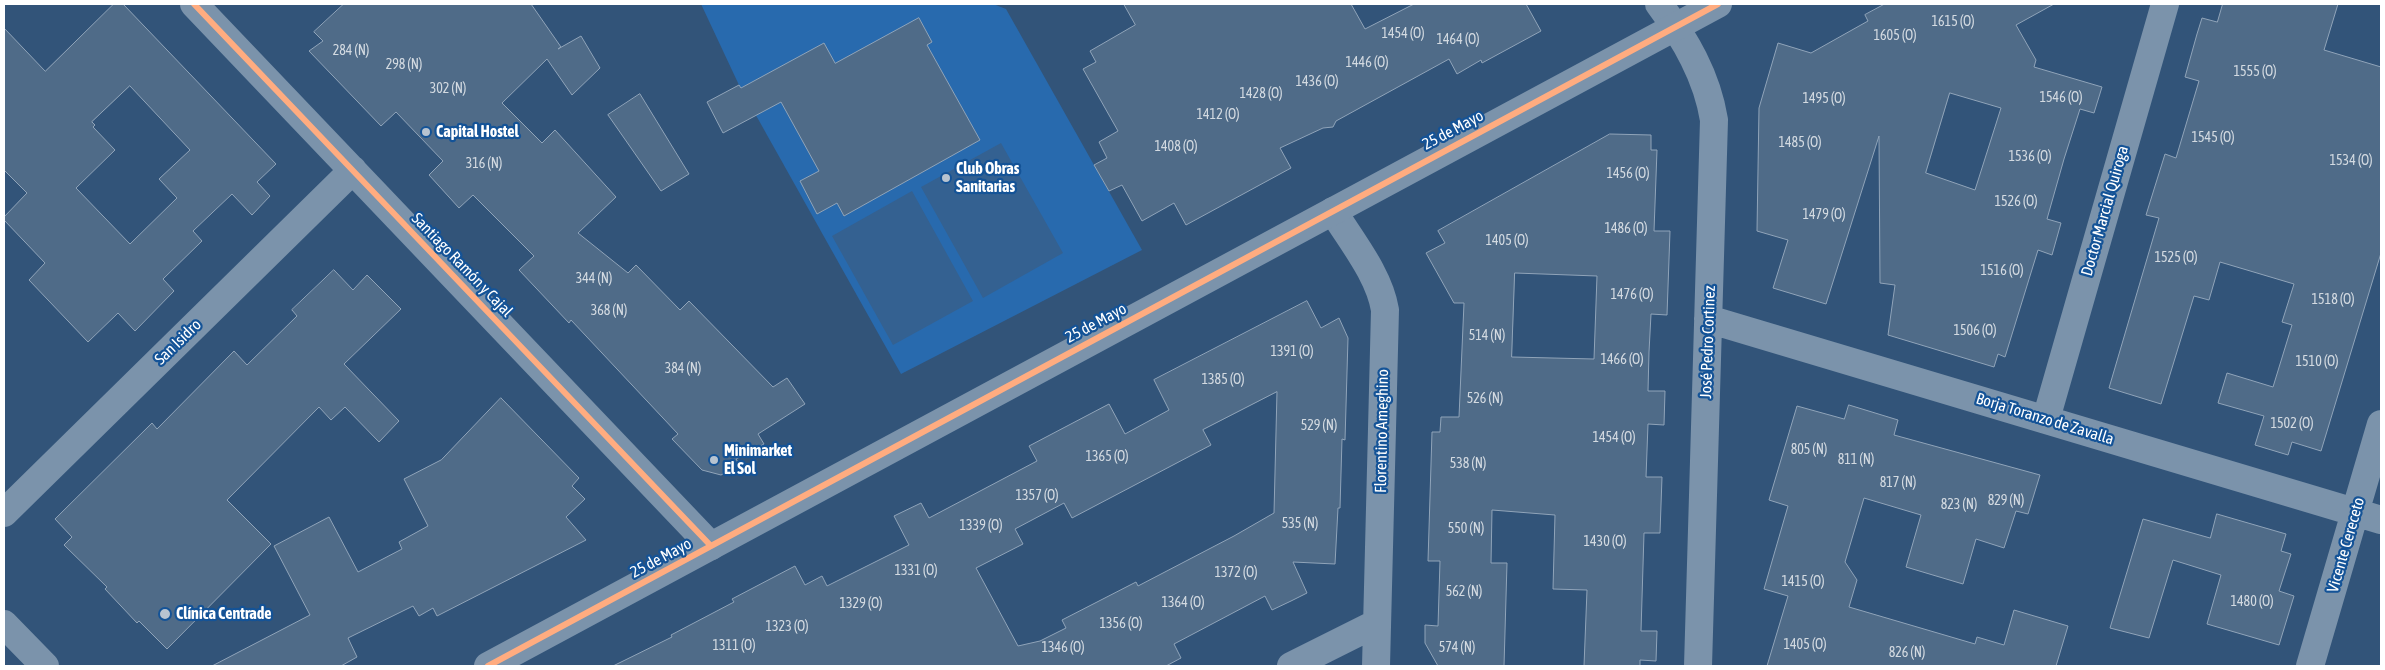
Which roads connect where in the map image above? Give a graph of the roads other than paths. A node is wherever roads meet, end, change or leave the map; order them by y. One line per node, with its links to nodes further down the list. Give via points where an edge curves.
1 (194, 4): 6 (street, Santiago Ramón y Cajal)
2 (1659, 4): 5 (street)
3 (1718, 4): 5 (street, 25 de Mayo)
4 (2165, 4): 9 (street, Doctor Marcial Quiroga)
5 (1675, 26): 7 (street, 25 de Mayo); 8 (street, José Pedro Cortinez, via 1701,73 1714,120)
6 (353, 170): 11 (street, San Isidro); 14 (street, Santiago Ramón y Cajal)
7 (1333, 211): 14 (street, 25 de Mayo); 15 (street, Florentino Ameghino, via 1376,282 1385,310)
8 (1708, 319): 9 (street, Borja Toranzo de Zavalla); 21 (street, José Pedro Cortinez)
9 (2046, 419): 12 (street, Borja Toranzo de Zavalla)
10 (2381, 424): 12 (street, Vicente Cereceto)
11 (4, 513)
12 (2355, 513): 13 (street, Borja Toranzo de Zavalla); 22 (street, Vicente Cereceto)
13 (2381, 520)
14 (711, 546): 18 (street, 25 de Mayo)
15 (1377, 623): 19 (street); 20 (street, Florentino Ameghino)
16 (4, 624): 17 (street)
17 (45, 666)
18 (488, 666)
19 (1291, 666)
20 (1376, 666)
21 (1698, 666)
22 (2310, 666)

